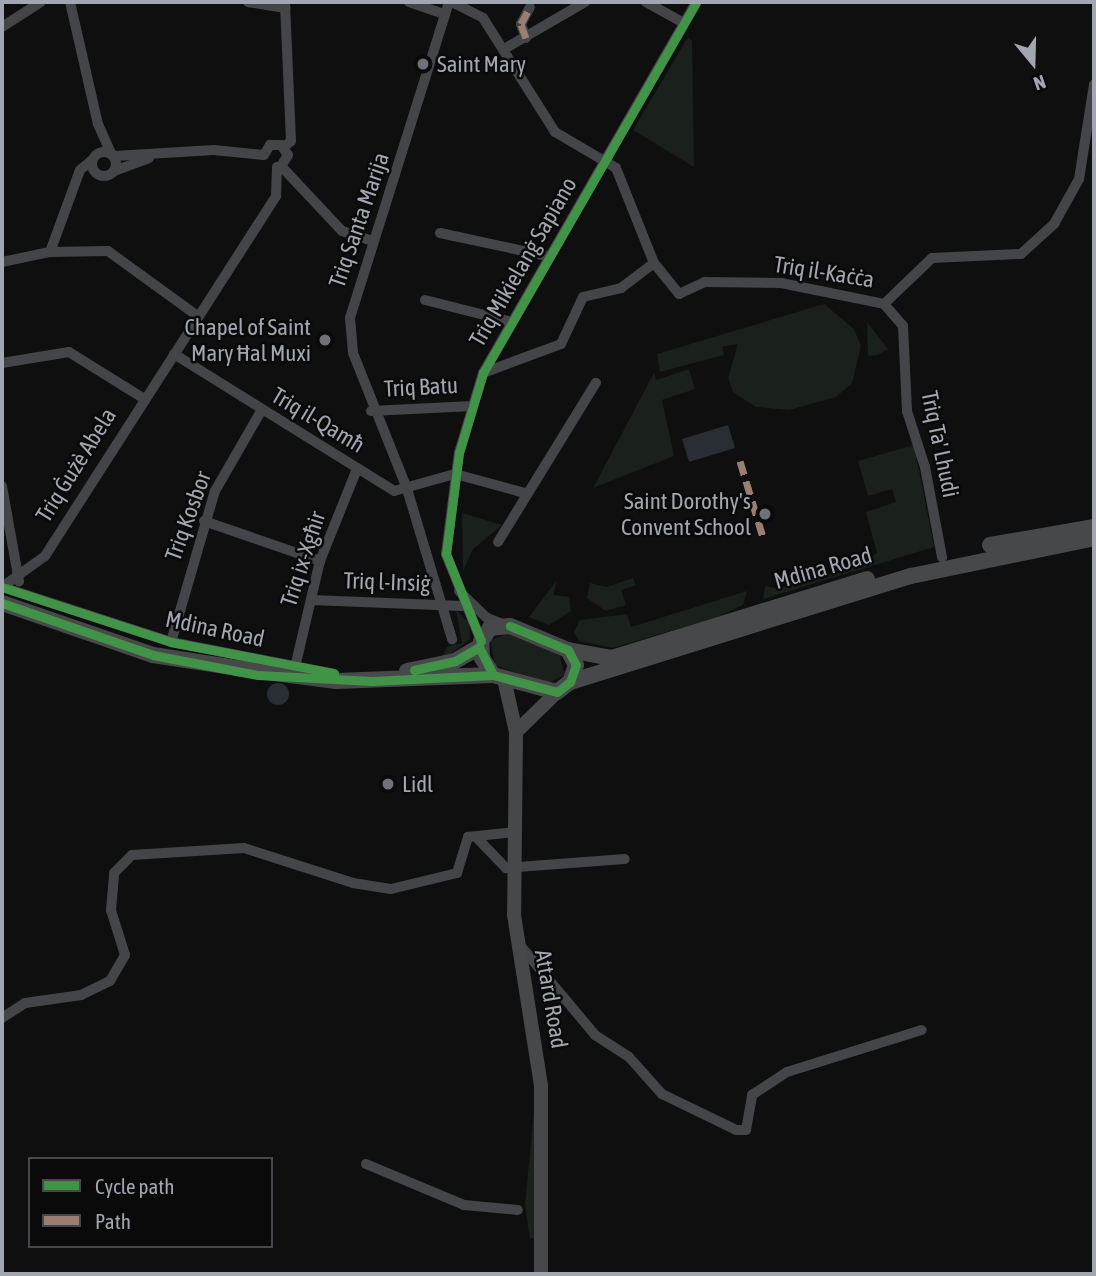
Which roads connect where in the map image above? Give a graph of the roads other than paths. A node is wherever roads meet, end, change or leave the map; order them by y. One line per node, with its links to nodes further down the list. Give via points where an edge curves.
1 (41, 2): 13 (street)
2 (70, 2): 17 (street)
3 (248, 2): 9 (street)
4 (409, 2): 11 (street)
5 (450, 2): 11 (street, Triq Santa Marija); 15 (street, via 483,18)
6 (585, 2): 14 (street)
7 (646, 2): 12 (street)
8 (696, 2): 12 (street, Triq Mikielanġ Sapiano)
9 (285, 5): 18 (street, Triq Ġużè Abela, via 291,141)
10 (530, 7): 14 (street, via 521,24)
11 (444, 14): 29 (street, Triq Santa Marija, via 391,195)
12 (684, 23): 23 (street, Triq Mikielanġ Sapiano)
13 (2, 27)
14 (526, 38): 15 (street)
15 (504, 49): 23 (street, via 555,132)
16 (1094, 84): 35 (street, via 1079,179 1054,224 1021,254 932,258)
17 (98, 124): 19 (street); 22 (street)
18 (284, 147): 21 (street, via 270,145); 24 (street, Triq Ġużè Abela)
19 (113, 155): 20 (street); 22 (street); 25 (street)
20 (159, 155): 21 (street); 25 (street)
21 (264, 155): 24 (street)
22 (94, 158): 26 (street); 27 (street, via 80,170)
23 (604, 160): 31 (street, Triq Mikielanġ Sapiano); 33 (street, via 615,168)
24 (279, 167): 29 (street, via 342,231); 36 (street, Triq Ġużè Abela, via 276,196)
25 (114, 171): 26 (street)
26 (96, 174): 27 (street)
27 (74, 190): 30 (street)
28 (440, 233): 31 (street)
29 (370, 240): 45 (street, Triq Santa Marija, via 350,318 353,353)
30 (50, 252): 32 (street); 36 (street, via 108,251)
31 (547, 256): 37 (street, Triq Mikielanġ Sapiano)
32 (2, 262)
33 (654, 263): 35 (street, Triq il-Kaċċa, via 679,294 705,282 781,283); 40 (street, via 621,288 583,297 561,344)
34 (425, 299): 37 (street)
35 (884, 304): 55 (street, Triq Ta' Lhudi, via 904,326 907,411 926,467)
36 (196, 315): 38 (street, Triq Ġużè Abela)
37 (508, 321): 40 (street, Triq Mikielanġ Sapiano)
38 (174, 354): 42 (street, Triq Ġużè Abela); 44 (street, Triq il-Qamħ)
39 (2, 363): 42 (street, via 69,352)
40 (483, 373): 43 (street, Triq Mikielanġ Sapiano)
41 (596, 383): 50 (street)
42 (143, 398): 57 (street, Triq Ġużè Abela, via 45,556)
43 (473, 405): 45 (street, Triq Batu); 47 (street, Triq Mikielanġ Sapiano)
44 (261, 411): 46 (street, Triq il-Qamħ); 51 (street, Triq Kosbor)
45 (371, 411): 49 (street, Triq Santa Marija)
46 (357, 469): 49 (street, Triq il-Qamħ, via 394,491); 56 (street, Triq ix-Xgħir)
47 (455, 474): 49 (street); 50 (street); 59 (street, Triq Mikielanġ Sapiano, via 446,554)
48 (2, 485): 57 (street)
49 (407, 489): 63 (street, Triq Santa Marija)
50 (526, 492): 54 (street)
51 (204, 522): 56 (street); 67 (street, Triq Kosbor)
52 (1094, 527): 55 (highway, Mdina Road)
53 (1094, 538): 74 (highway, Mdina Road, via 911,576)
54 (498, 542)
55 (942, 557): 69 (highway, Mdina Road, via 612,658)
56 (320, 561): 61 (street, Triq ix-Xgħir)
57 (18, 576): 58 (street, Triq Ġużè Abela); 60 (street)
58 (2, 587): 60 (street, Mdina Road)
59 (459, 591): 64 (street, Triq Mikielanġ Sapiano); 65 (street, Triq Mikielanġ Sapiano, via 487,618)
60 (22, 594): 67 (street, Mdina Road)
61 (311, 600): 63 (street, Triq l-Insiġ); 70 (street, Triq ix-Xgħir)
62 (2, 603): 71 (highway, Mdina Road, via 153,655)
63 (443, 605): 64 (street, Triq l-Insiġ); 66 (street, Triq Santa Marija)
64 (462, 606): 68 (street, Triq Mikielanġ Sapiano)
65 (510, 626): 68 (highway, Mdina Road, via 490,628); 69 (highway, Mdina Road)
66 (452, 639)
67 (171, 642): 70 (street, Mdina Road)
68 (480, 644): 72 (highway, Mdina Road, via 455,661 413,670); 73 (highway)
69 (568, 650): 74 (highway, via 576,665)
70 (296, 663): 72 (street, Mdina Road)
71 (236, 668): 72 (highway, Mdina Road); 73 (highway, Mdina Road, via 336,681)
72 (331, 673)
73 (499, 677): 74 (highway, Mdina Road); 75 (main road, Attard Road)
74 (563, 687): 75 (main road)
75 (516, 732): 76 (main road, Attard Road)
76 (514, 832): 77 (street); 79 (main road, Attard Road)
77 (477, 838): 79 (street); 81 (street, via 468,837 461,864 448,878 391,889 244,848 132,855 114,873 111,910 125,956 110,981 81,995 25,1003)
78 (625, 859): 79 (street)
79 (512, 869): 80 (main road, Attard Road)
80 (517, 942): 82 (street, via 595,1035 629,1056 662,1094 736,1130 746,1130 752,1095 787,1072); 85 (main road, Attard Road, via 539,1055)
81 (2, 1018)
82 (922, 1030)
83 (366, 1164): 84 (street, via 464,1205)
84 (518, 1210)
85 (541, 1274)

